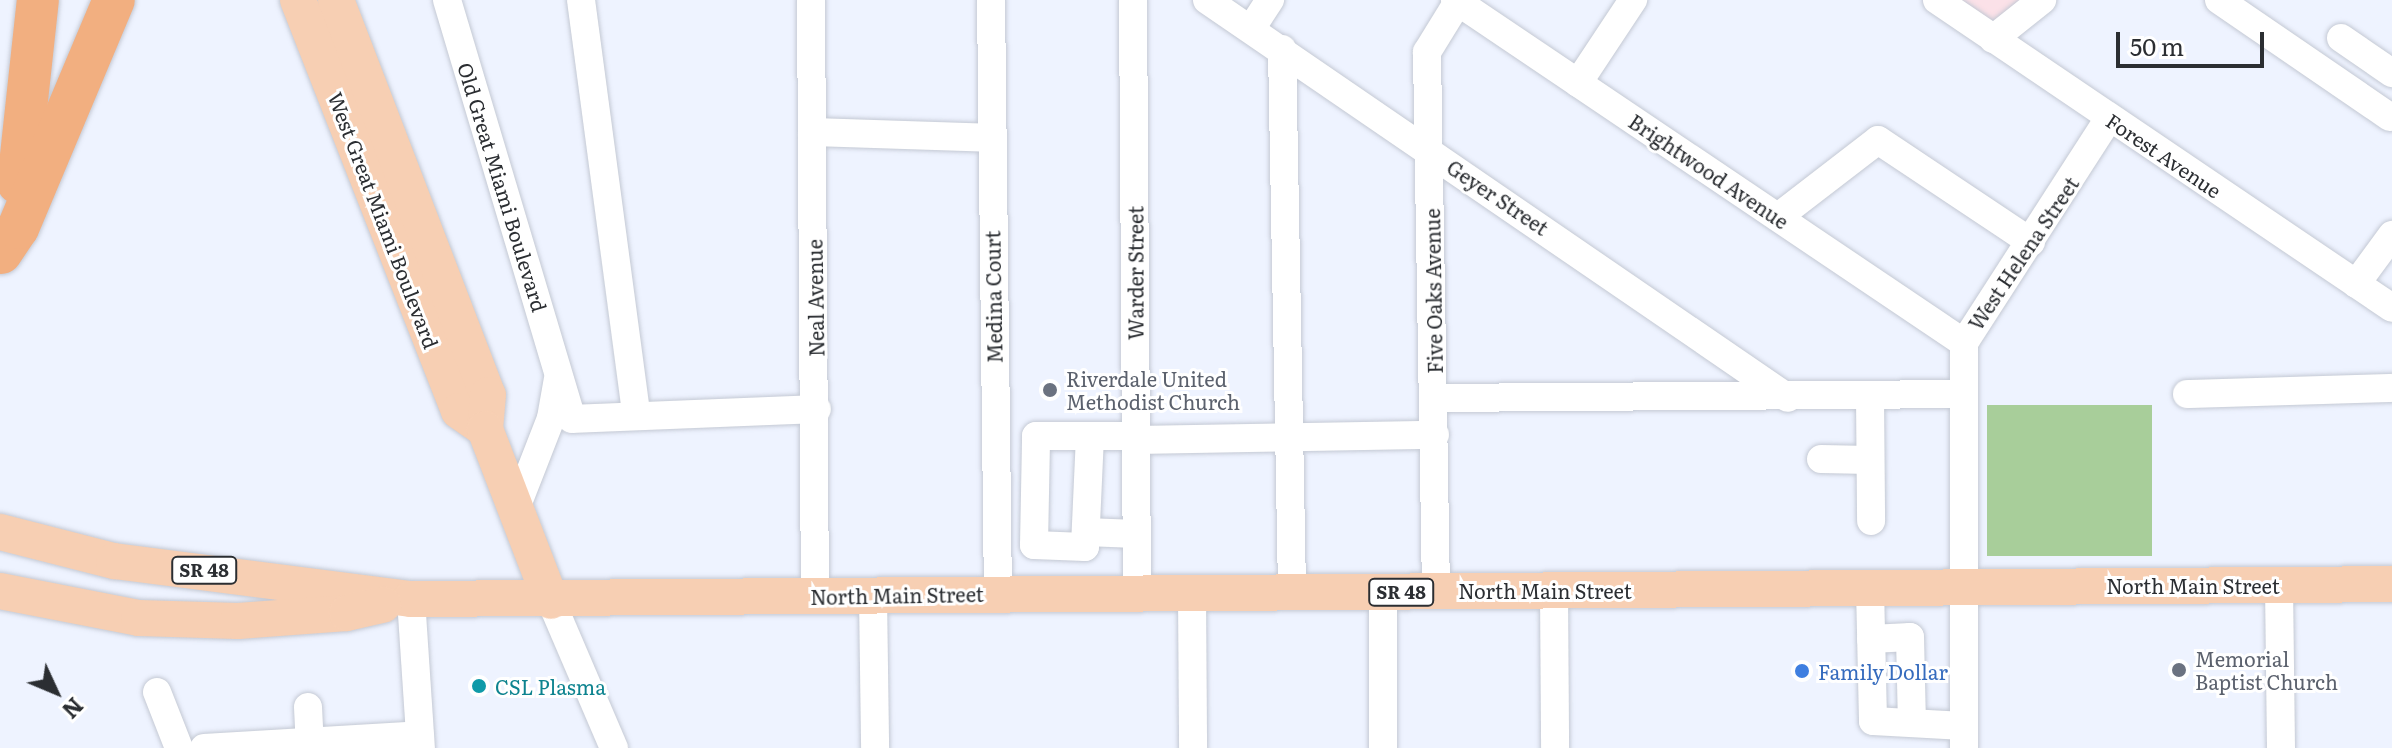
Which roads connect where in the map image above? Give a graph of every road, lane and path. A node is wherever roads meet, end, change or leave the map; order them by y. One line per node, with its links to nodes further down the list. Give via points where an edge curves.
1 (38, 0): 31 (highway, via 25,135)
2 (114, 0): 31 (highway, via 18,228)
3 (298, 0): 44 (main road, West Great Miami Boulevard, via 459,411)
4 (336, 0): 44 (main road, West Great Miami Boulevard, via 488,395)
5 (447, 0): 35 (street, Old Great Miami Boulevard)
6 (581, 0): 43 (street)
7 (811, 0): 25 (street, Neal Avenue)
8 (991, 0): 26 (street, Medina Court)
9 (1133, 0): 47 (street, Warder Street)
10 (1207, 0): 17 (street, Geyer Street)
11 (1270, 0): 17 (street)
12 (1633, 0): 22 (street)
13 (1937, 0): 19 (street, Forest Avenue)
14 (2042, 0): 19 (street)
15 (2219, 0): 23 (street)
16 (1457, 1): 22 (street, Brightwood Avenue); 27 (street, Five Oaks Avenue, via 1427,52)
17 (1251, 29): 20 (street, Geyer Street)
18 (2341, 38): 21 (street)
19 (1993, 39): 24 (street, Forest Avenue)
20 (1282, 49): 27 (street, Geyer Street); 48 (street)
21 (2392, 73)
22 (1578, 83): 28 (street, Brightwood Avenue)
23 (2390, 117)
24 (2109, 118): 30 (street, West Helena Street); 32 (street, Forest Avenue)
25 (812, 132): 26 (street); 42 (street, Neal Avenue)
26 (990, 138): 52 (street, Medina Court)
27 (1432, 151): 40 (street, Five Oaks Avenue); 41 (street, Geyer Street)
28 (1778, 217): 30 (street, via 1878,140); 34 (street, Brightwood Avenue)
29 (2392, 235): 32 (street)
30 (2031, 242): 34 (street, West Helena Street)
31 (1, 256)
32 (2356, 284): 33 (street, Forest Avenue)
33 (2392, 308)
34 (1964, 343): 37 (street, West Helena Street)
35 (559, 374): 43 (street, Old Great Miami Boulevard, via 572,419); 51 (street, Old Great Miami Boulevard, via 551,418)
36 (2392, 388): 38 (street)
37 (1963, 394): 39 (street); 60 (street, West Helena Street)
38 (2187, 394)
39 (1870, 396): 41 (street); 50 (street)
40 (1434, 398): 41 (street); 45 (street, Five Oaks Avenue)
41 (1788, 398)
42 (817, 409): 43 (street); 70 (street, Neal Avenue)
43 (636, 414)
44 (485, 429): 51 (main road, West Great Miami Boulevard)
45 (1435, 435): 48 (street); 64 (street, Five Oaks Avenue)
46 (1090, 436): 47 (street); 53 (street, via 1036,436); 56 (street)
47 (1136, 438): 48 (street); 57 (street, Warder Street)
48 (1286, 438): 65 (street)
49 (1821, 459): 50 (street)
50 (1870, 460): 54 (street)
51 (516, 508): 73 (main road, West Great Miami Boulevard)
52 (997, 518): 53 (street); 69 (street, Medina Court)
53 (1034, 518): 56 (street, via 1034,545 1085,547)
54 (1871, 521)
55 (0, 532): 72 (main road, North Main Street / SR 48, via 114,561)
56 (1086, 532): 57 (street)
57 (1136, 534): 68 (street, Warder Street)
58 (2392, 584): 59 (main road, North Main Street / SR 48)
59 (2279, 585): 60 (main road, North Main Street / SR 48); 88 (street)
60 (1962, 587): 61 (main road, North Main Street / SR 48); 78 (street, West Helena Street)
61 (1870, 588): 62 (main road, North Main Street / SR 48); 74 (street)
62 (1554, 590): 64 (main road, North Main Street / SR 48); 87 (street)
63 (0, 591): 72 (main road, North Main Street / SR 48, via 139,618 238,621 347,613)
64 (1436, 591): 66 (main road, North Main Street / SR 48)
65 (1292, 592): 66 (main road, North Main Street / SR 48); 67 (main road, North Main Street / SR 48)
66 (1383, 592): 86 (street)
67 (1192, 593): 68 (main road, North Main Street / SR 48); 85 (street)
68 (1137, 594): 69 (main road, North Main Street / SR 48)
69 (998, 595): 71 (main road, North Main Street / SR 48)
70 (815, 596): 71 (main road, North Main Street / SR 48); 73 (main road, North Main Street / SR 48)
71 (873, 596): 84 (street)
72 (411, 599): 73 (main road, North Main Street / SR 48); 79 (street)
73 (551, 601): 83 (street)
74 (1871, 639): 77 (street, via 1873,721); 77 (street, via 1910,637)
75 (157, 692): 81 (street)
76 (308, 707): 80 (street)
77 (1912, 722): 78 (street)
78 (1964, 737)
79 (420, 742): 80 (street)
80 (309, 745): 82 (street)
81 (179, 748)
82 (204, 748)
83 (614, 748)
84 (875, 748)
85 (1193, 748)
86 (1383, 748)
87 (1555, 748)
88 (2281, 748)

